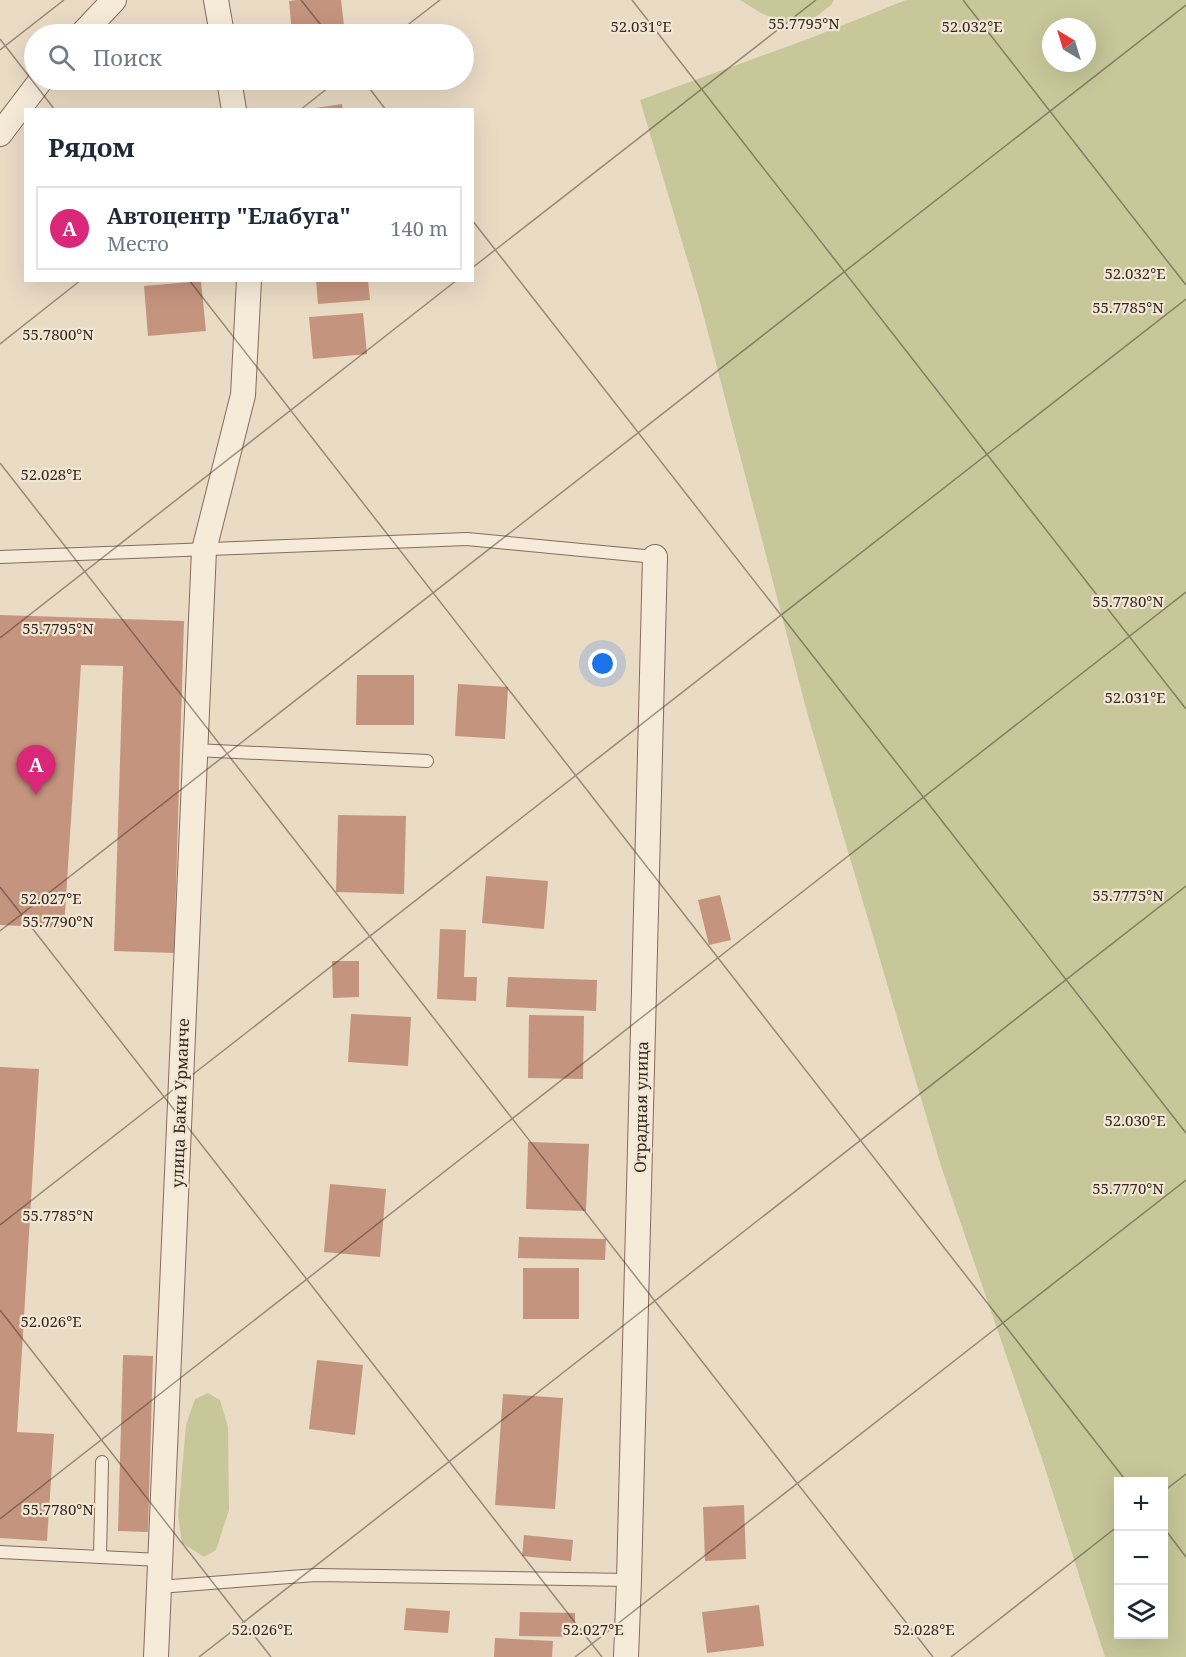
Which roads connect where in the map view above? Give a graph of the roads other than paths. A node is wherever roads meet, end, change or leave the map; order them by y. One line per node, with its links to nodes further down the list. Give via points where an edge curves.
1 (114, 0): 3 (street)
2 (216, 0): 4 (street)
3 (91, 24)
4 (220, 24)
5 (33, 90): 8 (street)
6 (231, 90): 7 (street)
7 (234, 108)
8 (0, 134)
9 (249, 282): 10 (street, улица Баки Урманче, via 243,395)
10 (204, 550): 11 (lane); 12 (lane, via 467,539); 13 (street, улица Баки Урманче)
11 (0, 557)
12 (656, 557): 19 (street, Отрадная улица)
13 (195, 750): 14 (lane); 18 (street, улица Баки Урманче)
14 (427, 761)
15 (102, 1462): 17 (lane)
16 (0, 1552): 17 (lane)
17 (100, 1557): 18 (lane)
18 (160, 1560): 20 (street, улица Баки Урманче)
19 (629, 1580): 20 (lane, via 316,1575); 22 (street, Отрадная улица)
20 (159, 1587): 21 (street, улица Баки Урманче)
21 (156, 1657)
22 (626, 1657)

